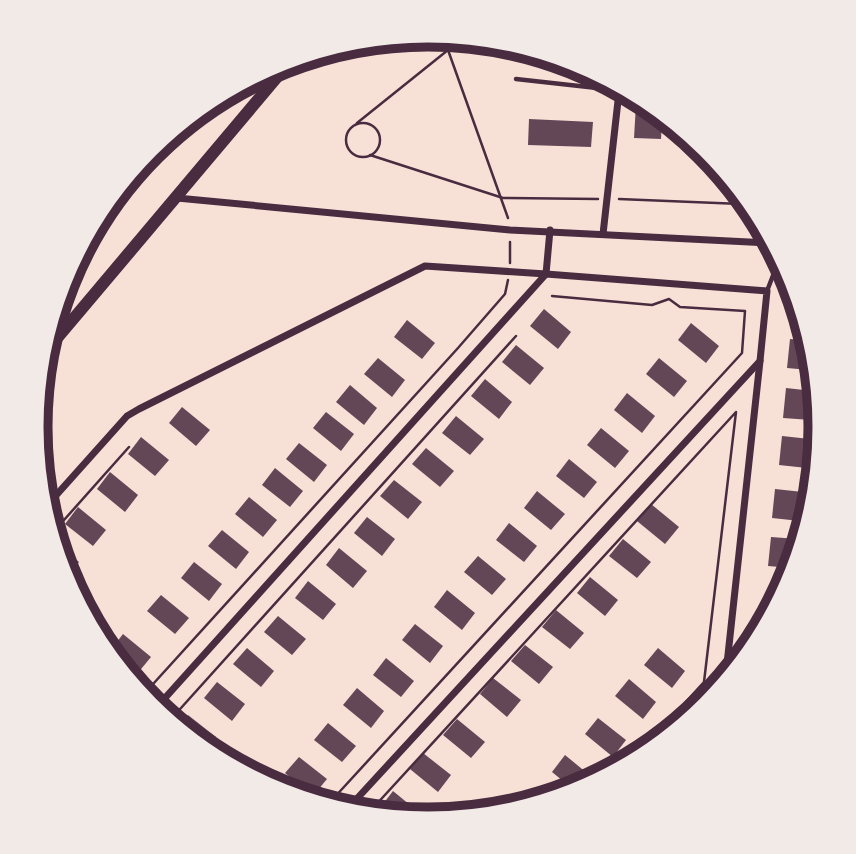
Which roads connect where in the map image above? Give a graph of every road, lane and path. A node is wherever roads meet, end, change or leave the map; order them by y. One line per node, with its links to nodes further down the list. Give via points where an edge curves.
1 (448, 50): 6 (path); 9 (path)
2 (276, 79): 8 (main road)
3 (516, 79): 4 (lane)
4 (602, 89)
5 (616, 97): 10 (street)
6 (357, 123): 7 (path, via 369,123 380,136 379,147); 7 (path, via 346,135 346,146 358,157)
7 (370, 155): 9 (path)
8 (177, 198): 12 (street); 21 (main road)
9 (503, 198): 10 (path); 12 (path)
10 (608, 199): 11 (path); 14 (street)
11 (735, 204)
12 (510, 230): 13 (street); 16 (path)
13 (550, 230): 14 (street); 18 (street)
14 (603, 234): 15 (street)
15 (760, 243)
16 (510, 271): 18 (street); 25 (street, via 425,266 127,416); 28 (path, via 505,294)
17 (774, 271): 19 (lane)
18 (546, 274): 19 (street); 29 (street)
19 (767, 290): 23 (street)
20 (552, 296): 32 (path, via 652,305 669,299 680,307 745,311 742,353)
21 (60, 335)
22 (516, 336): 30 (path)
23 (760, 361): 27 (street); 33 (street)
24 (129, 447): 26 (path)
25 (55, 496)
26 (61, 524)
27 (727, 660)
28 (151, 687)
29 (163, 700)
30 (177, 712)
31 (669, 720): 34 (path, via 704,682 736,412)
32 (336, 795)
33 (356, 799)
34 (377, 804)

